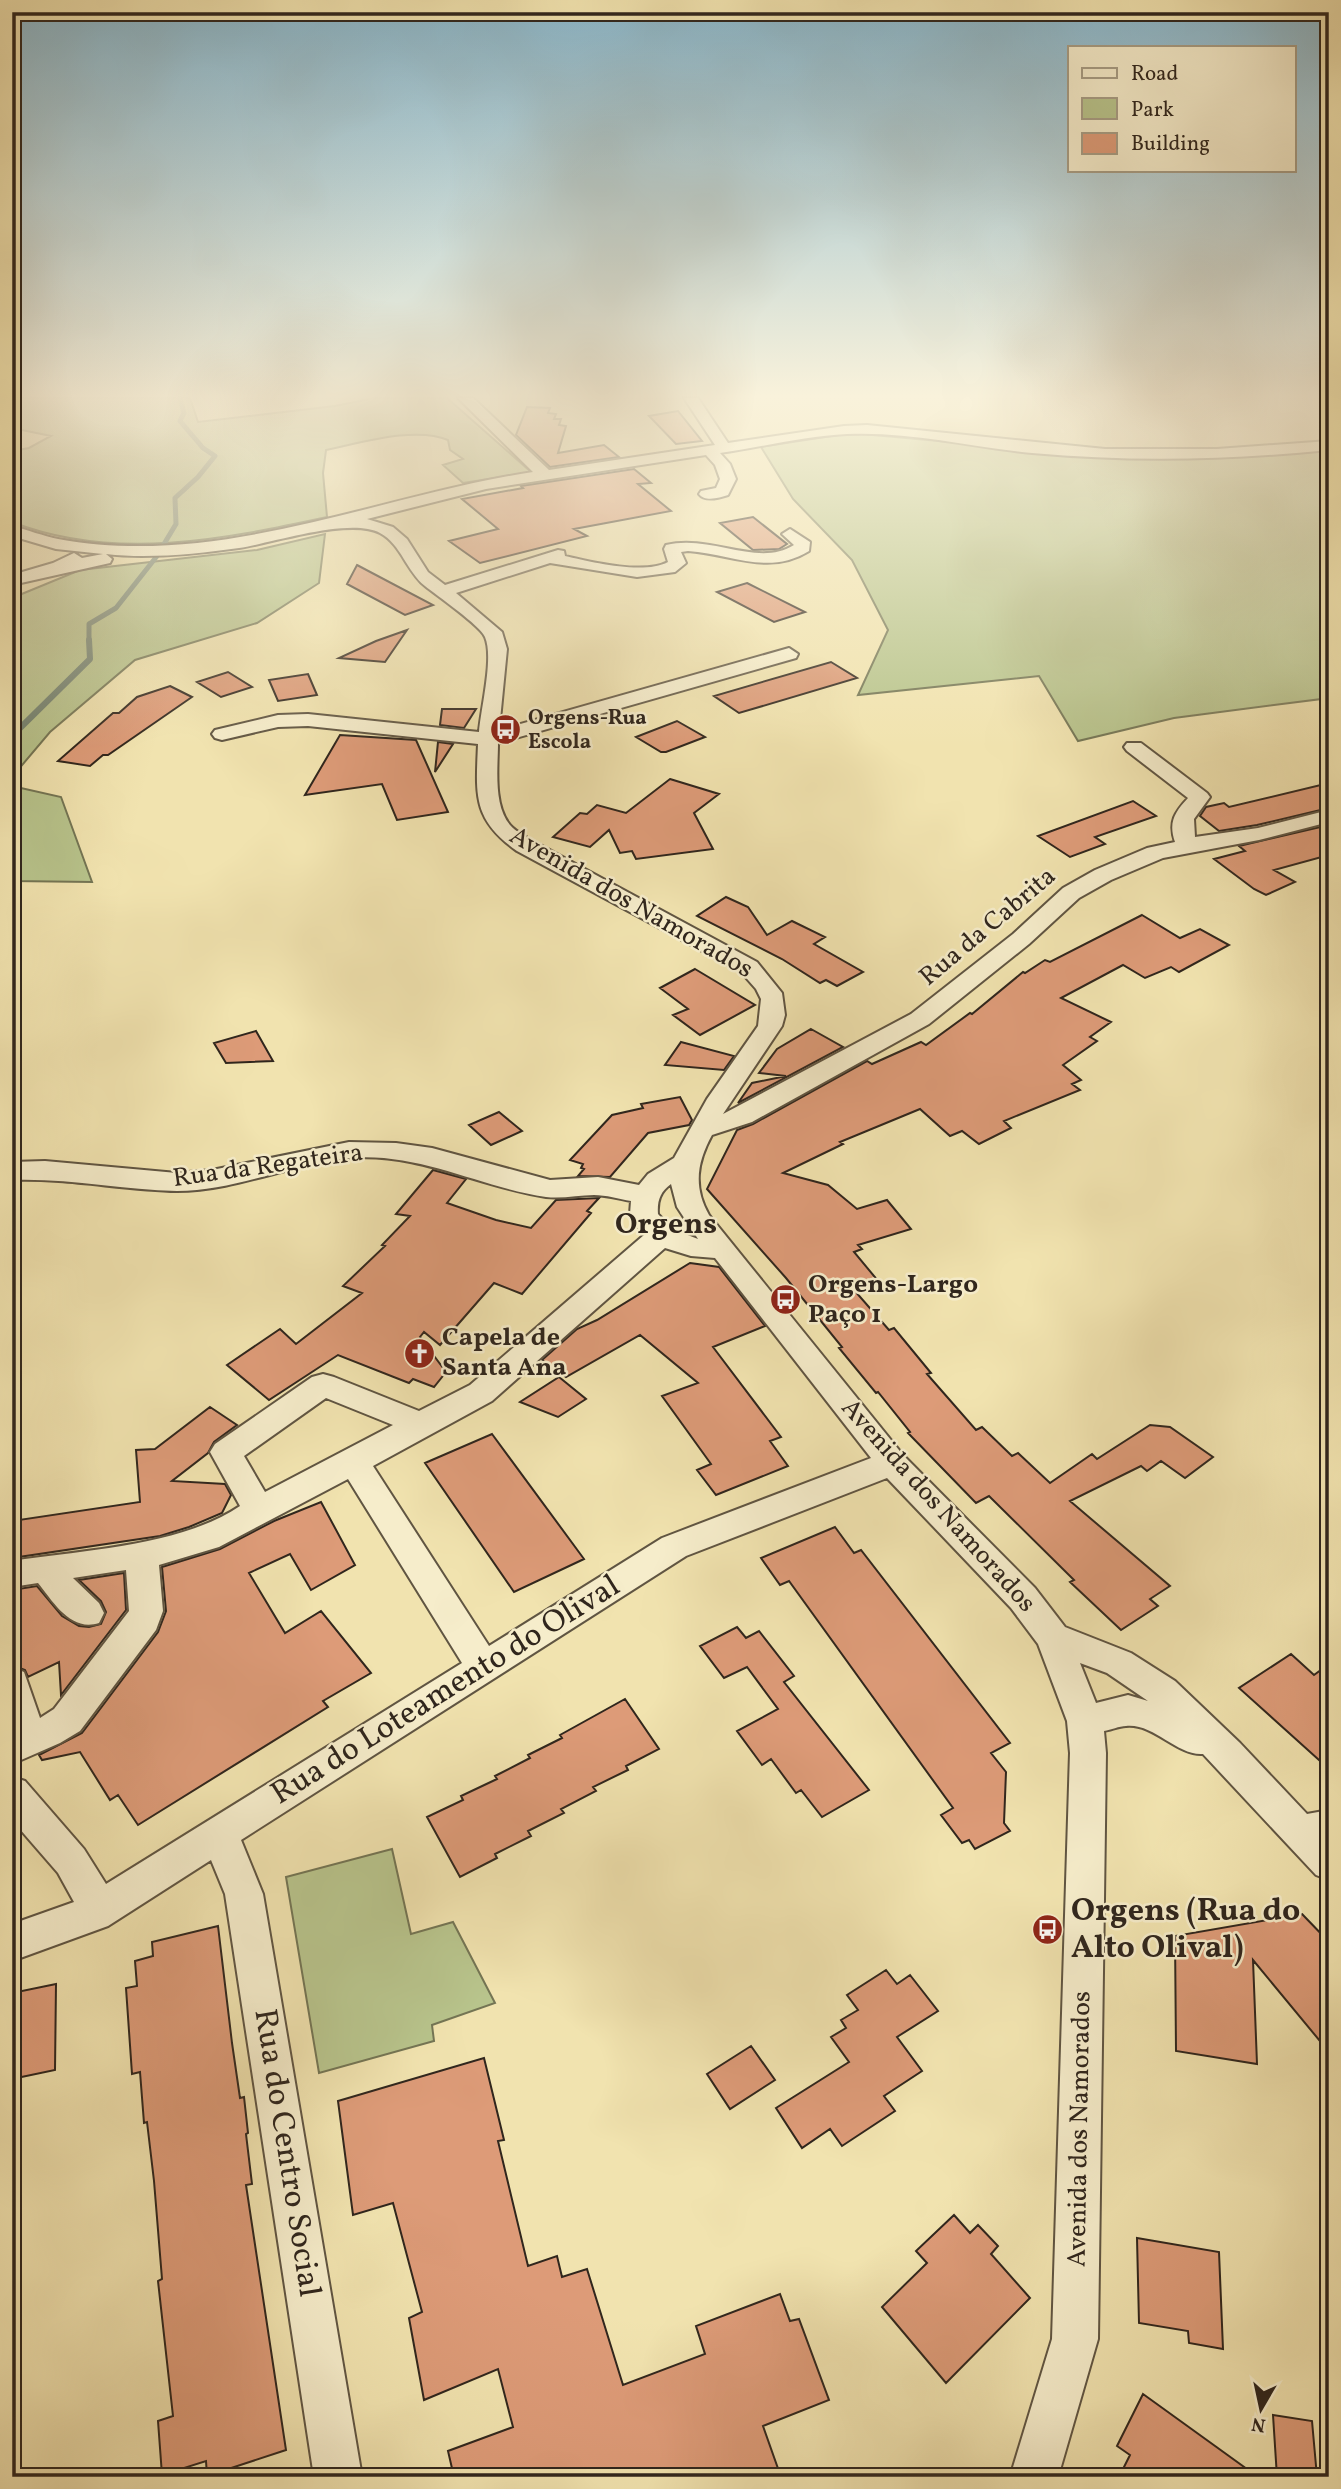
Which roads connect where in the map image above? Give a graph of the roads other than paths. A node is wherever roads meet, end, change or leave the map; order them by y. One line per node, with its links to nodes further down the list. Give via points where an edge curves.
1 (390, 514): 3 (street)
2 (418, 514): 4 (street)
3 (380, 518): 9 (street, via 238,543); 13 (street, Avenida dos Namorados, via 422,575)
4 (411, 522)
5 (12, 531): 7 (street)
6 (790, 534): 13 (street, via 803,547 792,556 768,559 679,546 672,549 678,564 663,572 594,567 553,556)
7 (35, 540): 8 (street); 10 (street, via 40,556)
8 (82, 548): 9 (street); 10 (street); 11 (street)
9 (147, 551): 11 (street)
10 (32, 567): 12 (street)
11 (59, 567): 12 (street)
12 (15, 579)
13 (442, 592): 16 (street, Avenida dos Namorados, via 493,632 498,649)
14 (789, 654): 16 (street)
15 (222, 734): 16 (street, via 278,721 308,720)
16 (490, 739): 20 (street, Avenida dos Namorados, via 487,782 490,807 499,826 525,846 748,967 770,990 775,1008 770,1026)
17 (1133, 747): 19 (street, via 1200,797 1182,818 1180,827)
18 (1329, 816): 19 (street, Rua da Cabrita, via 1259,834)
19 (1187, 845): 20 (street, Rua da Cabrita, via 1155,853 1071,893 920,1019 743,1116)
20 (702, 1129): 21 (street, Avenida dos Namorados)
21 (687, 1163): 23 (street, via 666,1171); 25 (street, Avenida dos Namorados, via 684,1176 690,1205)
22 (12, 1171): 23 (street, Rua da Regateira, via 177,1182 349,1150 396,1151 432,1156 550,1189 598,1186)
23 (644, 1195): 24 (street, via 650,1223)
24 (662, 1236): 25 (street, via 701,1249); 26 (street, via 481,1393)
25 (723, 1249): 28 (street, Avenida dos Namorados)
26 (420, 1424): 27 (street); 29 (street, via 323,1385 226,1452)
27 (354, 1462): 29 (street); 35 (street)
28 (892, 1463): 34 (street, Avenida dos Namorados, via 1023,1598); 35 (street, Rua do Loteamento do Olival, via 674,1547)
29 (259, 1510): 30 (street, via 207,1538)
30 (141, 1554): 31 (street); 38 (street, via 144,1620 67,1720)
31 (47, 1570): 32 (street); 33 (street)
32 (12, 1574)
33 (87, 1613)
34 (1053, 1637): 37 (street, Avenida dos Namorados); 39 (street, via 1119,1663 1163,1692)
35 (484, 1668): 42 (street, Rua do Loteamento do Olival)
36 (12, 1682): 38 (street)
37 (1085, 1721): 39 (street, via 1128,1710 1167,1722); 47 (street, Avenida dos Namorados, via 1088,1753 1075,2339)
38 (20, 1744)
39 (1227, 1754): 41 (street)
40 (12, 1793): 44 (street, via 71,1861)
41 (1315, 1830): 43 (street)
42 (220, 1834): 44 (street, Rua do Loteamento do Olival); 46 (street, Rua do Centro Social, via 244,1894)
43 (1329, 1863)
44 (99, 1909): 45 (street, Rua do Loteamento do Olival)
45 (12, 1943)
46 (338, 2477)
47 (1034, 2477)

